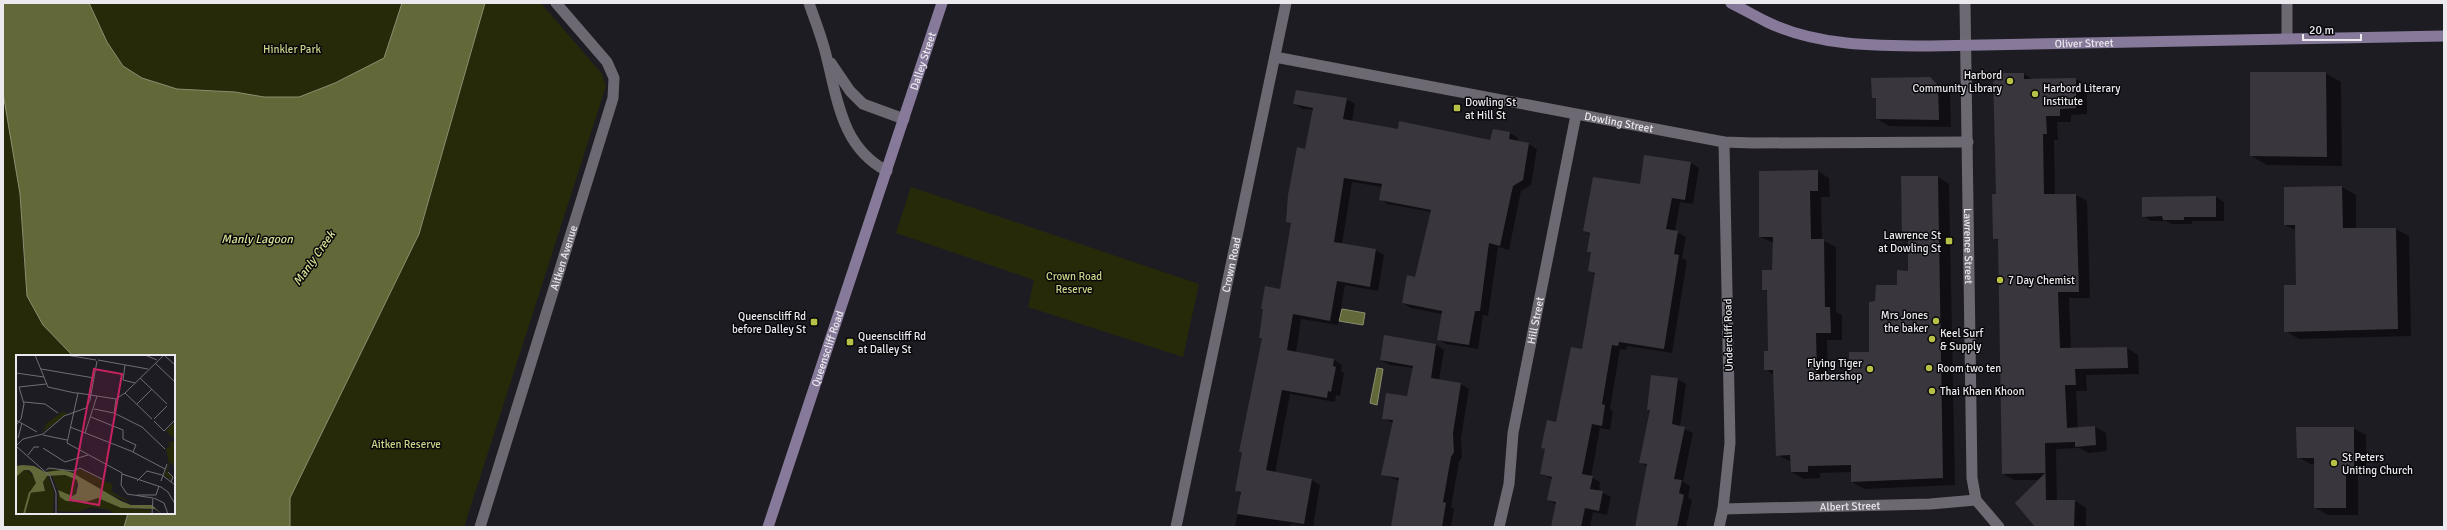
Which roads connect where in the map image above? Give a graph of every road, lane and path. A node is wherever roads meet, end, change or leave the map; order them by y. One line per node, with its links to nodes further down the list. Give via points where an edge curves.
1 (556, 3): 20 (street, Aitken Avenue, via 607,62 614,78 613,98)
2 (809, 3): 11 (street)
3 (942, 3): 14 (main road, Dalley Street)
4 (1286, 3): 12 (street, Crown Road)
5 (1731, 3): 10 (main road, Oliver Street, via 1768,22 1823,40 1873,45)
6 (1965, 3): 10 (street, Lawrence Street)
7 (2287, 3): 9 (street)
8 (2444, 36): 9 (main road, Oliver Street)
9 (2287, 38): 10 (main road, Oliver Street)
10 (1966, 46): 16 (street, Lawrence Street)
11 (827, 57): 14 (street, via 850,91 863,104); 17 (street, via 836,100 853,143 871,163)
12 (1274, 57): 13 (street, Dowling Street); 22 (street, Crown Road)
13 (1576, 115): 15 (street, Dowling Street); 23 (street, Hill Street, via 1513,433 1509,484)
14 (904, 119): 17 (main road, Queenscliff Road)
15 (1724, 142): 16 (street, Dowling Street); 19 (street, Undercliff Road, via 1730,444)
16 (1968, 142): 18 (street, Lawrence Street, via 1973,488)
17 (887, 171): 21 (main road, Queenscliff Road)
18 (1976, 500): 19 (street, Albert Street, via 1930,504); 25 (street)
19 (1724, 509): 24 (street, Undercliff Road)
20 (480, 527)
21 (768, 527)
22 (1176, 527)
23 (1499, 527)
24 (1719, 527)
25 (1999, 527)

